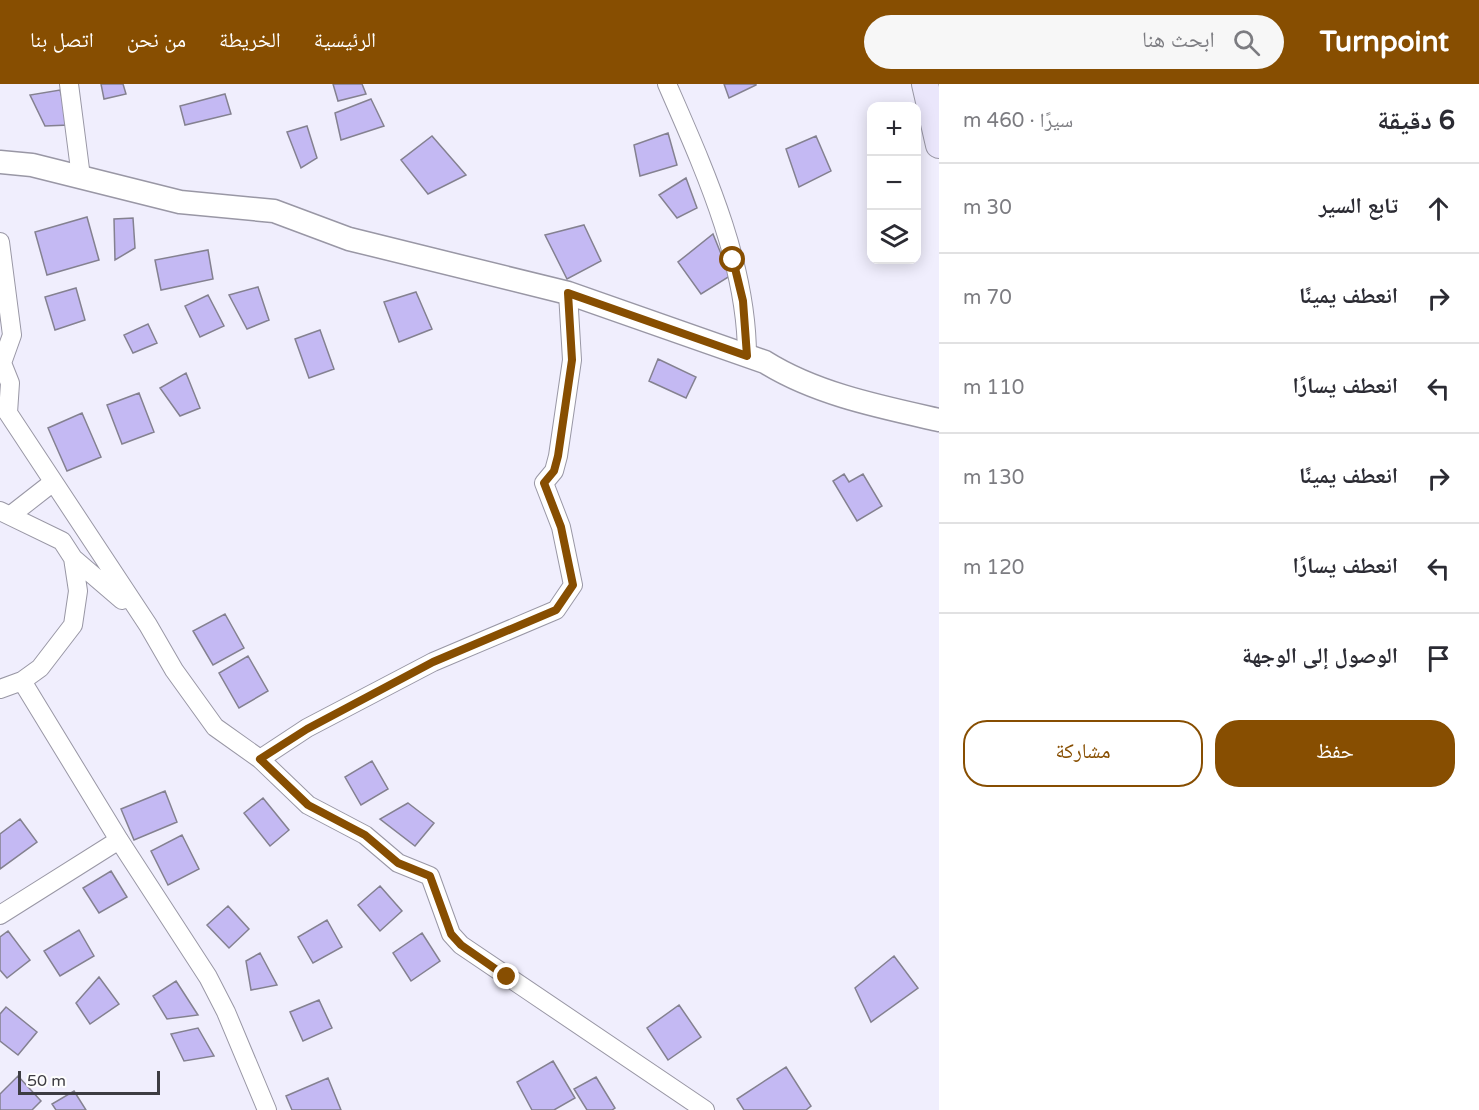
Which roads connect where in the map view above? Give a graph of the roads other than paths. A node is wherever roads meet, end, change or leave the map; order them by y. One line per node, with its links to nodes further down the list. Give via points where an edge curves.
1 (69, 84): 6 (street)
2 (667, 84): 9 (street, via 714,201 733,260)
3 (925, 84): 4 (main road)
4 (939, 145)
5 (0, 162): 6 (street)
6 (81, 177): 8 (street, via 180,202 274,211 349,239)
7 (0, 242): 12 (street, via 12,335 2,363 10,383 8,413)
8 (568, 293): 9 (street); 18 (street, via 572,360 558,456 554,471 544,483 561,527 573,585 556,610 433,662 307,729)
9 (756, 359): 10 (street, via 795,365 878,393); 11 (street, via 790,378 896,411)
10 (939, 404)
11 (939, 420)
12 (52, 483): 13 (street); 15 (street)
13 (5, 513): 14 (street, via 62,542)
14 (73, 558): 15 (street); 16 (street, via 78,591 73,626 40,669)
15 (148, 625): 18 (street, via 215,727)
16 (22, 681): 17 (street); 19 (street)
17 (0, 689)
18 (260, 759): 22 (street, via 308,805 365,835 398,863 430,876 451,934 461,945)
19 (119, 840): 20 (street); 21 (street, via 208,977)
20 (0, 915)
21 (267, 1110)
22 (705, 1110)

